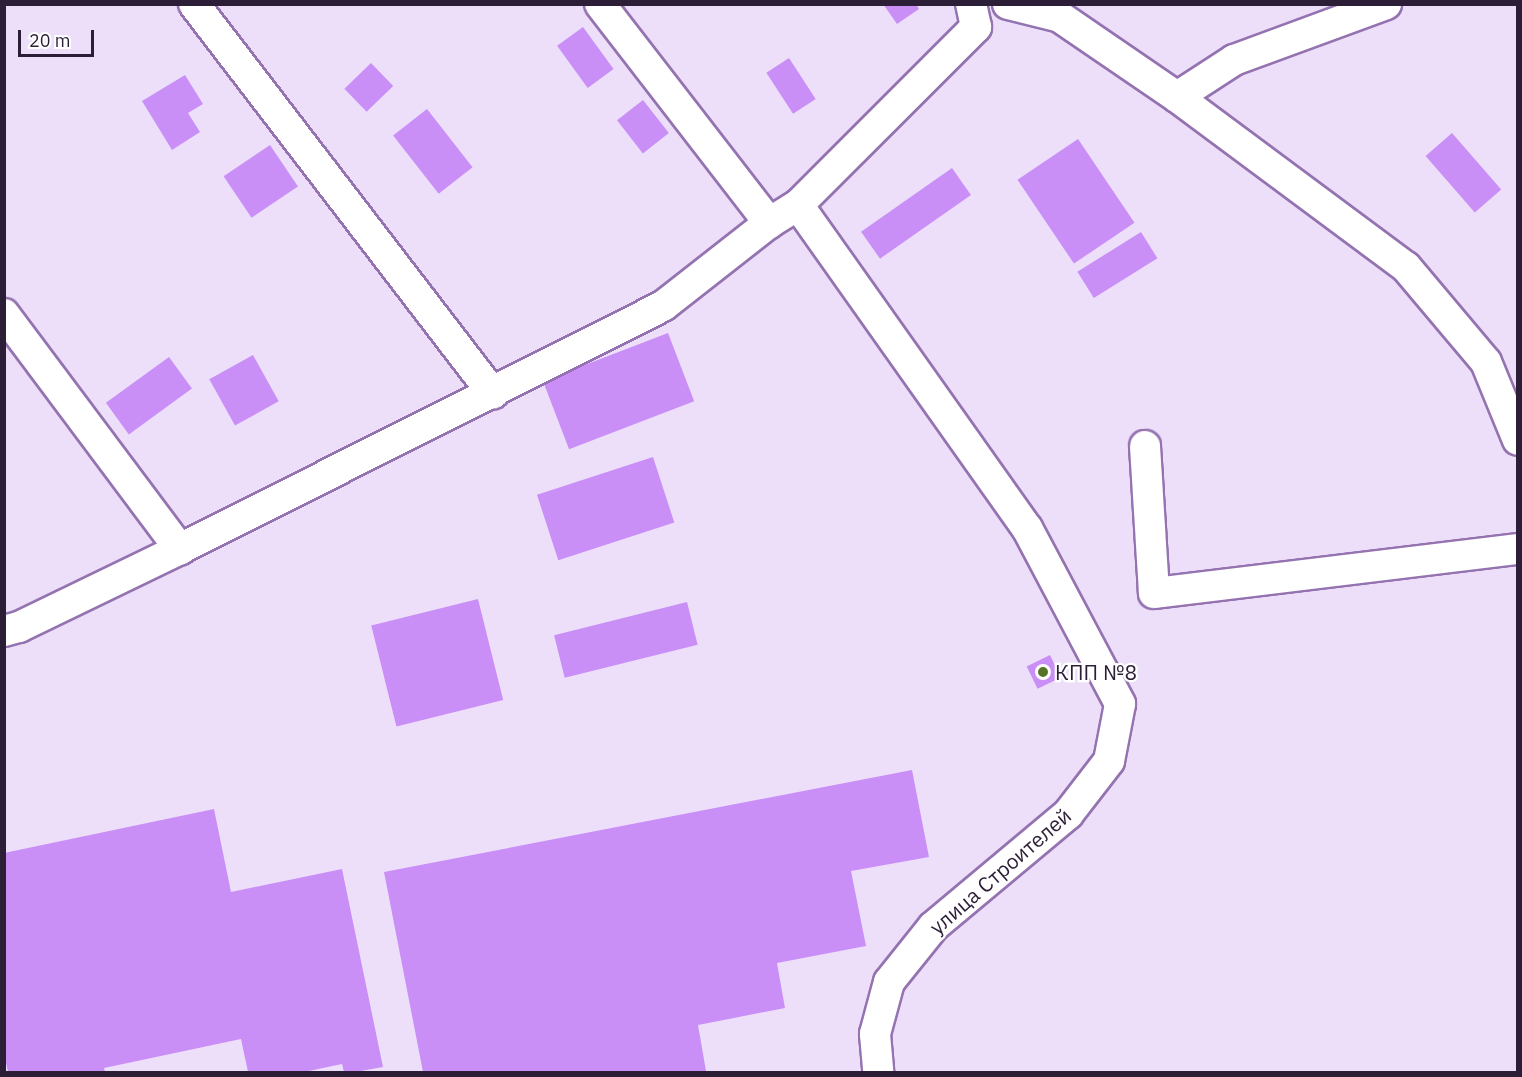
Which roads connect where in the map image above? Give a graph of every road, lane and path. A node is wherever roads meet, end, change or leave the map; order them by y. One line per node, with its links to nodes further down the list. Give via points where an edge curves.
1 (194, 4): 10 (street)
2 (600, 4): 8 (street)
3 (1386, 4): 6 (street, via 1234,60)
4 (1008, 5): 5 (street); 6 (street, via 1060,17)
5 (973, 16): 7 (street)
6 (1177, 97): 11 (street, via 1406,267 1486,362)
7 (798, 205): 8 (street); 16 (street, улица Строителей, via 1027,528 1120,704 1109,761 1068,814 933,927 889,982 875,1034)
8 (769, 223): 10 (street, via 663,306)
9 (4, 314): 13 (street)
10 (493, 393): 13 (street)
11 (1518, 440)
12 (1145, 447): 14 (street, via 1154,593)
13 (180, 549): 15 (street)
14 (1518, 549)
15 (9, 622)
16 (878, 1072)

